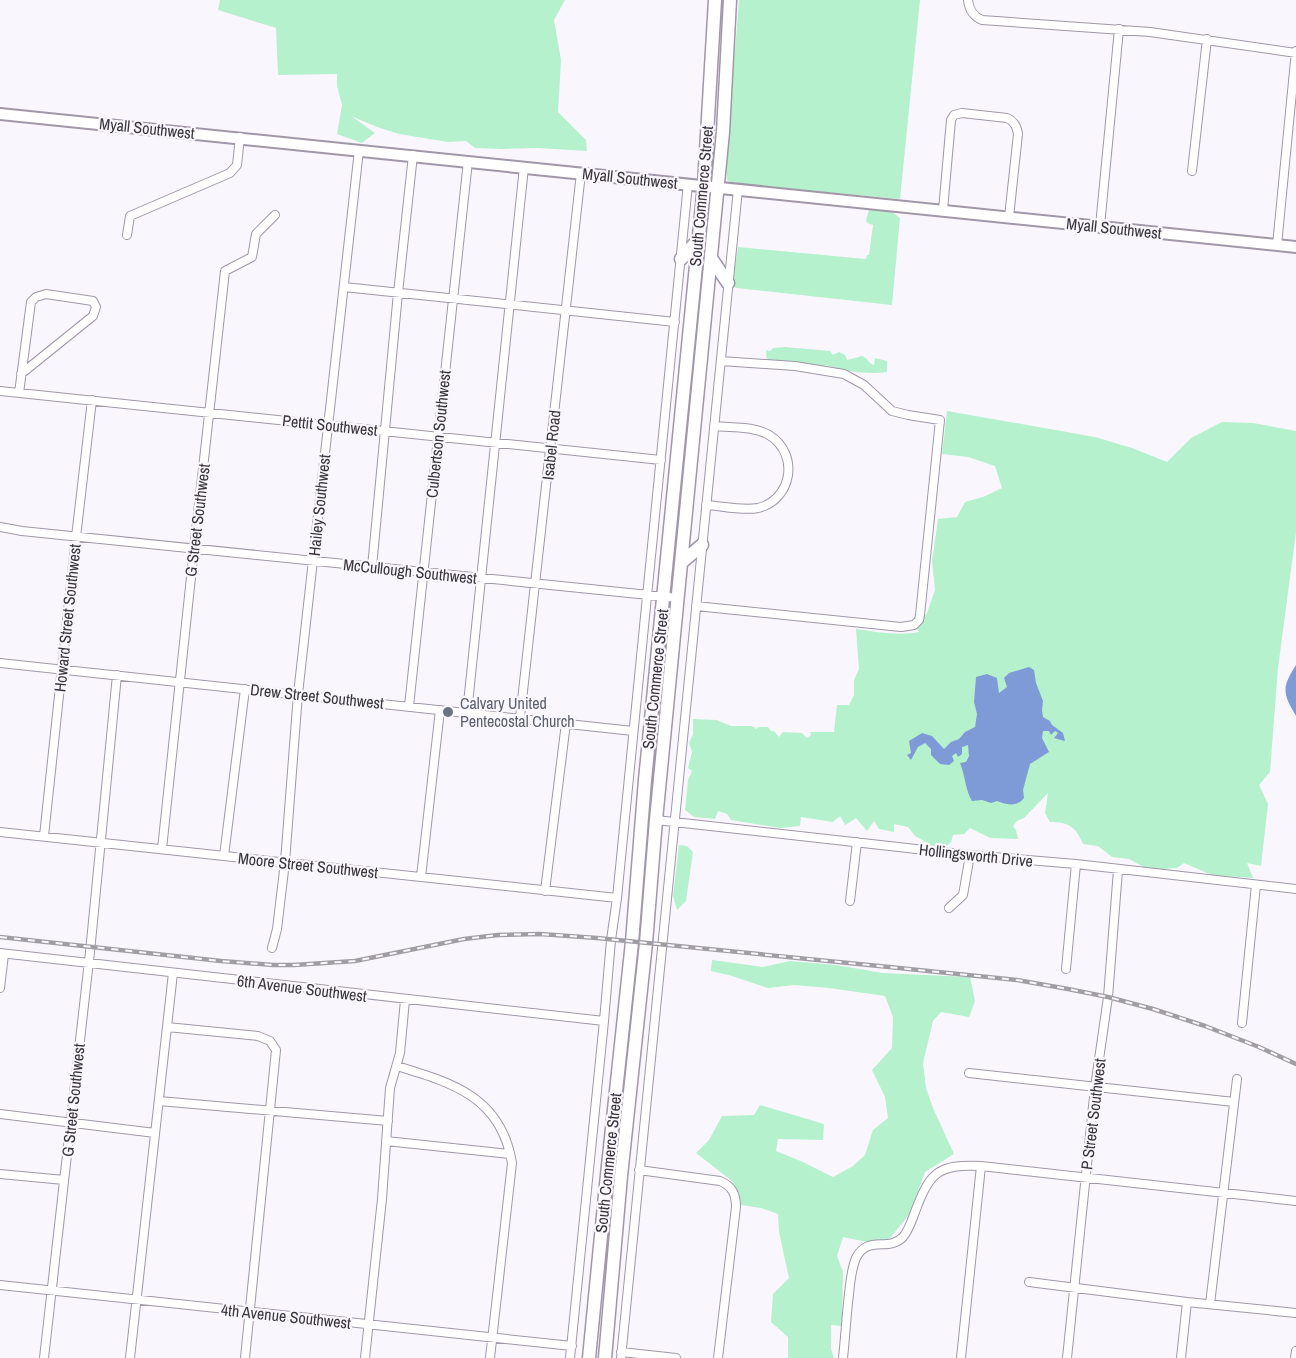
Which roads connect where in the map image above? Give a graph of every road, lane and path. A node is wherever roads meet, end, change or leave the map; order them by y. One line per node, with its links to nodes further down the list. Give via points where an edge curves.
1 (715, 0): 16 (main road, South Commerce Street)
2 (730, 0): 17 (main road, South Commerce Street)
3 (968, 0): 4 (street, via 973,15 982,20)
4 (1119, 29): 5 (street); 22 (street)
5 (1207, 39): 6 (street); 13 (street)
6 (1296, 52): 25 (street)
7 (2, 116): 8 (street, Myall Southwest)
8 (240, 137): 9 (street, Myall Southwest); 23 (street, via 237,165 230,172 130,216)
9 (359, 150): 10 (street, Myall Southwest); 30 (street, Hailey Southwest)
10 (413, 155): 11 (street, Myall Southwest); 31 (street)
11 (468, 161): 12 (street, Myall Southwest); 32 (street, Culbertson Southwest)
12 (524, 167): 14 (street, Myall Southwest); 33 (street)
13 (1192, 171)
14 (581, 172): 15 (street, Myall Southwest); 34 (street, Isabel Road)
15 (688, 184): 16 (street, Myall Southwest); 28 (street)
16 (704, 185): 17 (street, Myall Southwest); 24 (main road, South Commerce Street)
17 (718, 187): 18 (street, Myall Southwest); 27 (main road, South Commerce Street)
18 (738, 189): 19 (street, Myall Southwest); 29 (street)
19 (943, 210): 21 (street, Myall Southwest); 21 (street, via 951,120 954,114 962,113 1007,118 1016,125)
20 (275, 215): 41 (street, G Street Southwest, via 256,234 252,257 225,272)
21 (1010, 217): 22 (street, Myall Southwest)
22 (1100, 226): 25 (street, Myall Southwest)
23 (127, 235)
24 (698, 240): 28 (main road); 61 (main road, South Commerce Street)
25 (1277, 245): 26 (street, Myall Southwest)
26 (1296, 247)
27 (711, 258): 29 (main road); 55 (main road, South Commerce Street)
28 (681, 260): 35 (street)
29 (728, 283): 36 (street)
30 (344, 287): 31 (street); 42 (street, Hailey Southwest)
31 (398, 293): 32 (street); 44 (street)
32 (453, 298): 33 (street); 45 (street, Culbertson Southwest)
33 (509, 304): 34 (street); 46 (street)
34 (566, 310): 35 (street); 47 (street, Isabel Road)
35 (675, 322): 48 (street)
36 (721, 361): 43 (street); 63 (street, via 844,374 864,385 892,411 940,420 917,623 901,627)
37 (21, 374): 37 (street, via 31,302 46,294 93,301 93,316); 39 (street)
38 (0, 391): 39 (street, Pettit Southwest)
39 (19, 393): 40 (street, Pettit Southwest)
40 (92, 400): 41 (street, Pettit Southwest); 51 (street, Howard Street Southwest)
41 (210, 412): 42 (street, Pettit Southwest); 53 (street, G Street Southwest)
42 (328, 426): 44 (street, Pettit Southwest); 54 (street, Hailey Southwest)
43 (714, 426): 49 (street); 49 (street, via 768,435 784,451 789,474 782,491 765,506 746,509)
44 (385, 431): 45 (street, Pettit Southwest); 56 (street)
45 (438, 437): 46 (street, Pettit Southwest); 57 (street, Culbertson Southwest)
46 (495, 443): 47 (street, Pettit Southwest); 58 (street)
47 (550, 448): 48 (street, Pettit Southwest); 59 (street, Isabel Road)
48 (661, 460): 60 (street)
49 (706, 505): 52 (street)
50 (0, 527): 51 (street, McCullough Southwest)
51 (76, 537): 53 (street, McCullough Southwest); 65 (street, Howard Street Southwest)
52 (702, 545): 55 (main road); 63 (street)
53 (194, 549): 54 (street, McCullough Southwest); 67 (street, G Street Southwest)
54 (313, 561): 56 (street, McCullough Southwest); 69 (street, Hailey Southwest)
55 (681, 563): 62 (main road, South Commerce Street)
56 (372, 567): 57 (street, McCullough Southwest)
57 (423, 572): 58 (street, McCullough Southwest); 70 (street, Culbertson Southwest)
58 (481, 578): 59 (street, McCullough Southwest); 72 (street)
59 (535, 584): 60 (street, McCullough Southwest); 73 (street, Isabel Road)
60 (647, 595): 61 (street, McCullough Southwest); 75 (street)
61 (663, 597): 62 (street, McCullough Southwest); 76 (main road, South Commerce Street)
62 (678, 598): 77 (main road, South Commerce Street)
63 (696, 606): 78 (street)
64 (0, 663): 65 (street, Drew Street Southwest)
65 (62, 669): 66 (street, Drew Street Southwest); 80 (street, Howard Street Southwest)
66 (117, 675): 67 (street, Drew Street Southwest); 82 (street, G Street Southwest)
67 (180, 682): 68 (street, Drew Street Southwest); 83 (street, G Street Southwest)
68 (245, 689): 69 (street, Drew Street Southwest); 85 (street)
69 (298, 694): 70 (street, Drew Street Southwest); 86 (street, Hailey Southwest)
70 (408, 706): 71 (street, Drew Street Southwest)
71 (440, 710): 72 (street, Drew Street Southwest); 89 (street)
72 (467, 713): 73 (street, Drew Street Southwest)
73 (520, 718): 74 (street, Drew Street Southwest)
74 (566, 723): 75 (street, Drew Street Southwest); 92 (street)
75 (633, 731): 93 (street)
76 (645, 780): 77 (main road, via 652,817); 146 (main road, South Commerce Street)
77 (656, 820): 78 (street, Hollingsworth Drive); 147 (main road, South Commerce Street)
78 (674, 822): 81 (street, Hollingsworth Drive); 120 (street)
79 (0, 832): 80 (street, Moore Street Southwest)
80 (44, 836): 82 (street, Moore Street Southwest)
81 (857, 842): 84 (street, Hollingsworth Drive); 94 (street)
82 (101, 843): 83 (street, Moore Street Southwest); 98 (street, G Street Southwest)
83 (162, 849): 85 (street, Moore Street Southwest)
84 (970, 855): 87 (street, Hollingsworth Drive); 95 (street, via 963,895)
85 (224, 856): 86 (street, Moore Street Southwest)
86 (285, 862): 89 (street, Moore Street Southwest); 96 (street, Hailey Southwest, via 278,929)
87 (1076, 864): 88 (street, Hollingsworth Drive); 99 (street)
88 (1118, 870): 90 (street, Hollingsworth Drive); 109 (street, P Street Southwest, via 1108,998)
89 (421, 877): 92 (street, Moore Street Southwest)
90 (1256, 885): 91 (street, Hollingsworth Drive); 104 (street)
91 (1296, 889)
92 (545, 891): 93 (street, Moore Street Southwest)
93 (617, 898): 103 (street)
94 (850, 901)
95 (950, 908)
96 (272, 948)
97 (2, 954): 98 (street, 6th Avenue Southwest); 101 (street)
98 (88, 962): 100 (street, 6th Avenue Southwest); 115 (street, G Street Southwest)
99 (1066, 969)
100 (173, 973): 102 (street, 6th Avenue Southwest); 105 (street)
101 (0, 988)
102 (405, 1000): 103 (street, 6th Avenue Southwest); 106 (street)
103 (604, 1021): 137 (street)
104 (1242, 1023)
105 (167, 1027): 110 (street); 112 (street, via 258,1036 270,1041 276,1050)
106 (396, 1066): 114 (street); 118 (street, via 442,1081 477,1099 499,1125)
107 (969, 1073): 109 (street)
108 (1237, 1079): 111 (street)
109 (1095, 1087): 111 (street); 122 (street, P Street Southwest)
110 (159, 1101): 112 (street); 116 (street)
111 (1234, 1102): 124 (street)
112 (271, 1111): 114 (street); 133 (street)
113 (0, 1114): 115 (street)
114 (388, 1121): 117 (street)
115 (70, 1123): 116 (street); 123 (street, G Street Southwest)
116 (155, 1133): 130 (street)
117 (386, 1142): 118 (street); 135 (street)
118 (510, 1154): 136 (street)
119 (981, 1166): 122 (street); 150 (street, via 951,1166 940,1171 928,1182 903,1238 892,1244 869,1246 858,1255 851,1279); 151 (street)
120 (639, 1170): 139 (street); 149 (street, via 720,1181 729,1186 735,1197)
121 (0, 1174): 123 (street)
122 (1086, 1178): 124 (street); 128 (street, P Street Southwest)
123 (64, 1180): 129 (street, G Street Southwest)
124 (1223, 1193): 125 (street); 132 (street)
125 (1296, 1202)
126 (1029, 1282): 128 (street)
127 (0, 1285): 129 (street, 4th Avenue Southwest)
128 (1074, 1289): 131 (street); 152 (street, P Street Southwest)
129 (52, 1291): 130 (street, 4th Avenue Southwest); 140 (street, G Street Southwest)
130 (137, 1300): 133 (street, 4th Avenue Southwest); 141 (street)
131 (1187, 1302): 132 (street); 153 (street)
132 (1210, 1304): 134 (street)
133 (251, 1312): 135 (street, 4th Avenue Southwest); 142 (street)
134 (1296, 1313)
135 (369, 1325): 136 (street, 4th Avenue Southwest); 143 (street)
136 (493, 1338): 137 (street, 4th Avenue Southwest); 144 (street)
137 (572, 1346): 145 (street)
138 (1296, 1351): 154 (street)
139 (621, 1355): 148 (street)
140 (44, 1358)
141 (130, 1358)
142 (245, 1358)
143 (365, 1358)
144 (490, 1358)
145 (570, 1358)
146 (589, 1358)
147 (605, 1358)
148 (676, 1358)
149 (718, 1358)
150 (843, 1358)
151 (961, 1358)
152 (1067, 1358)
153 (1181, 1358)
154 (1295, 1358)

